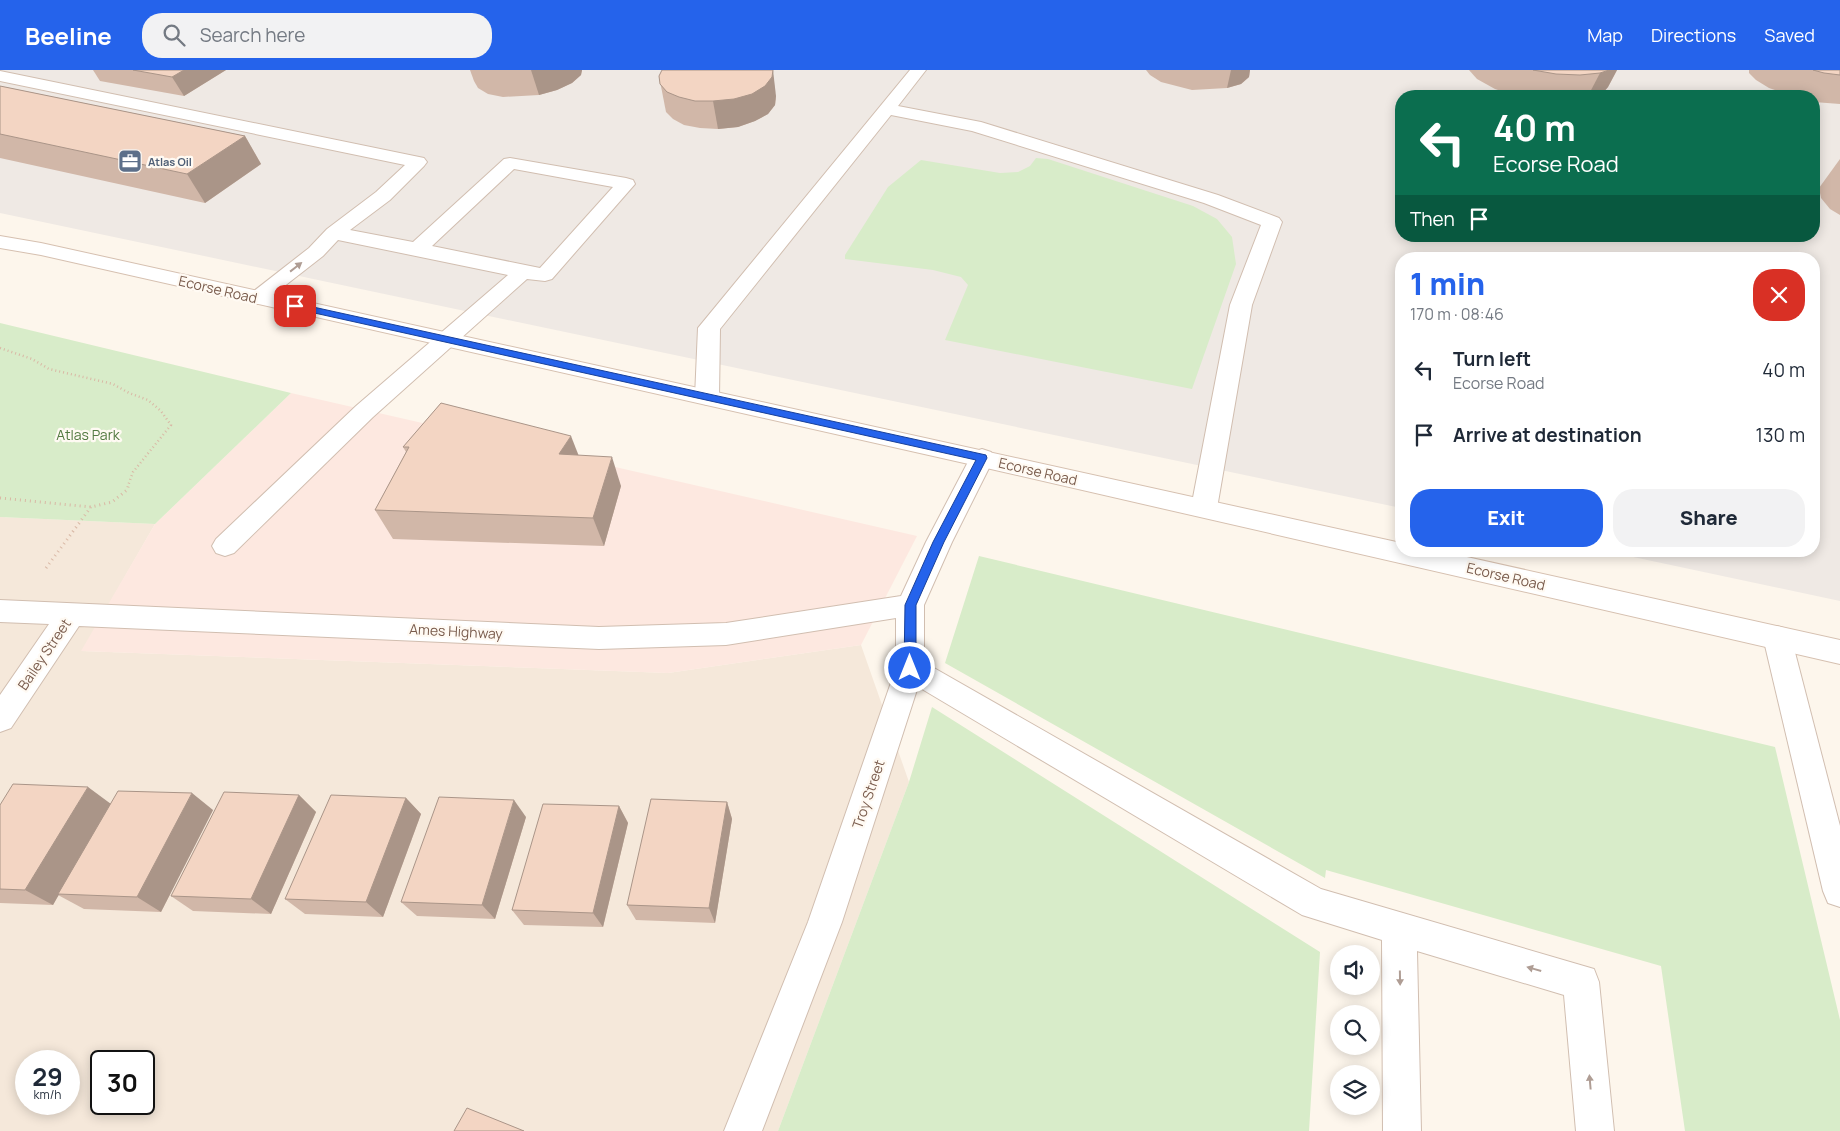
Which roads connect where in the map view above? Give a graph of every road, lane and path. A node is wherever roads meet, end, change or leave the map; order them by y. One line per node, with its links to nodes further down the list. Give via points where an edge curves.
1 (11, 70): 3 (main road)
2 (918, 70): 4 (main road)
3 (0, 76): 5 (main road, via 418,162 383,196)
4 (887, 109): 12 (main road, via 709,328); 16 (main road, via 975,126 1211,199 1272,222 1241,305)
5 (334, 232): 7 (main road); 9 (main road, one-way to 5, via 316,252)
6 (0, 242): 9 (main road, Ecorse Road)
7 (417, 249): 8 (main road); 8 (main road, via 510,163 626,184 544,275)
8 (522, 272): 10 (main road)
9 (258, 298): 10 (main road, Ecorse Road)
10 (445, 340): 12 (main road, Ecorse Road); 17 (main road, via 291,478)
11 (0, 348): 15 (path, via 32,358 48,369 112,384 148,400 162,411 171,425 133,472 127,490 112,502)
12 (707, 397): 13 (main road, Ecorse Road)
13 (982, 458): 16 (main road, Ecorse Road); 21 (main road, Troy Street)
14 (0, 498): 15 (path)
15 (91, 506): 20 (path)
16 (1204, 508): 18 (main road, Ecorse Road)
17 (225, 546)
18 (1395, 551)
19 (1422, 557): 24 (main road, Ecorse Road)
20 (46, 568)
21 (910, 605): 23 (main road, Ames Highway, via 726,634 600,638); 26 (main road, Troy Street)
22 (0, 611): 23 (main road, Ames Highway)
23 (71, 615): 27 (main road, Bailey Street)
24 (1777, 637): 25 (main road, Ecorse Road); 28 (main road)
25 (1840, 652)
26 (910, 668): 29 (main road, via 1314,903); 30 (main road, Troy Street, via 825,922)
27 (0, 719)
28 (1840, 891)
29 (1399, 929): 31 (main road, one-way to 31); 32 (main road, one-way to 29, via 1581,982)
30 (743, 1131)
31 (1402, 1131)
32 (1595, 1131)

